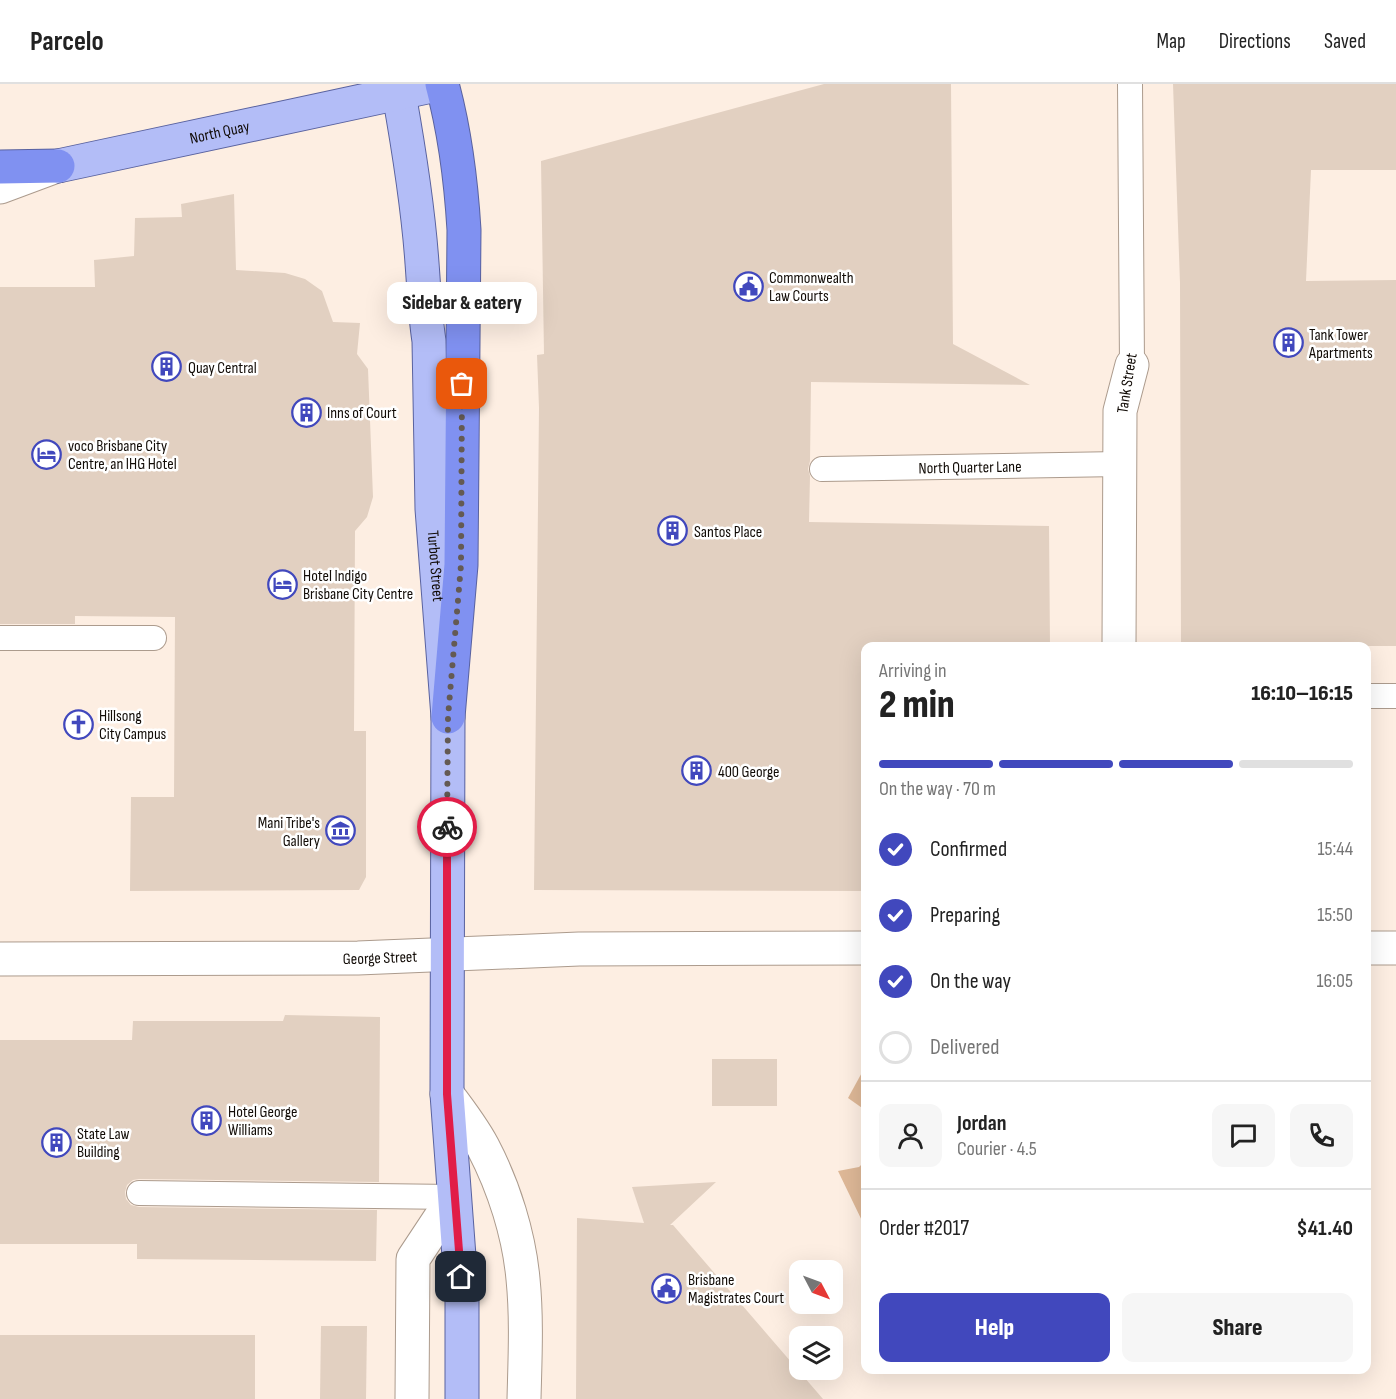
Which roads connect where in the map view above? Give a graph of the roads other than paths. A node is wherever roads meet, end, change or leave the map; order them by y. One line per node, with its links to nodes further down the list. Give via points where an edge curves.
1 (441, 84): 3 (main road, North Quay); 15 (highway, via 462,201 461,565)
2 (1130, 84): 7 (lane, Tank Street)
3 (399, 94): 4 (main road, North Quay); 15 (main road, Turbot Street, via 429,341 432,509)
4 (58, 165): 5 (highway); 6 (street, North Quay)
5 (0, 167)
6 (0, 187)
7 (1132, 365): 8 (street, Tank Street, via 1120,411)
8 (1120, 464): 9 (lane, North Quarter Lane); 12 (street, Tank Street)
9 (822, 469)
10 (0, 638): 11 (lane)
11 (154, 638)
12 (1119, 642)
13 (1371, 696): 14 (lane)
14 (1396, 696)
15 (448, 717): 19 (main road, Turbot Street)
16 (861, 948): 19 (street, George Street, via 579,949)
17 (1371, 948): 18 (street)
18 (1396, 948)
19 (446, 955): 20 (street, George Street); 21 (main road, Turbot Street)
20 (0, 959)
21 (447, 1094): 23 (main road, Turbot Street); 26 (street, via 484,1148 517,1242 525,1311)
22 (139, 1193): 23 (lane)
23 (454, 1197): 24 (street, via 413,1259); 25 (main road, Turbot Street, via 462,1297)
24 (412, 1399)
25 (462, 1399)
26 (524, 1399)

